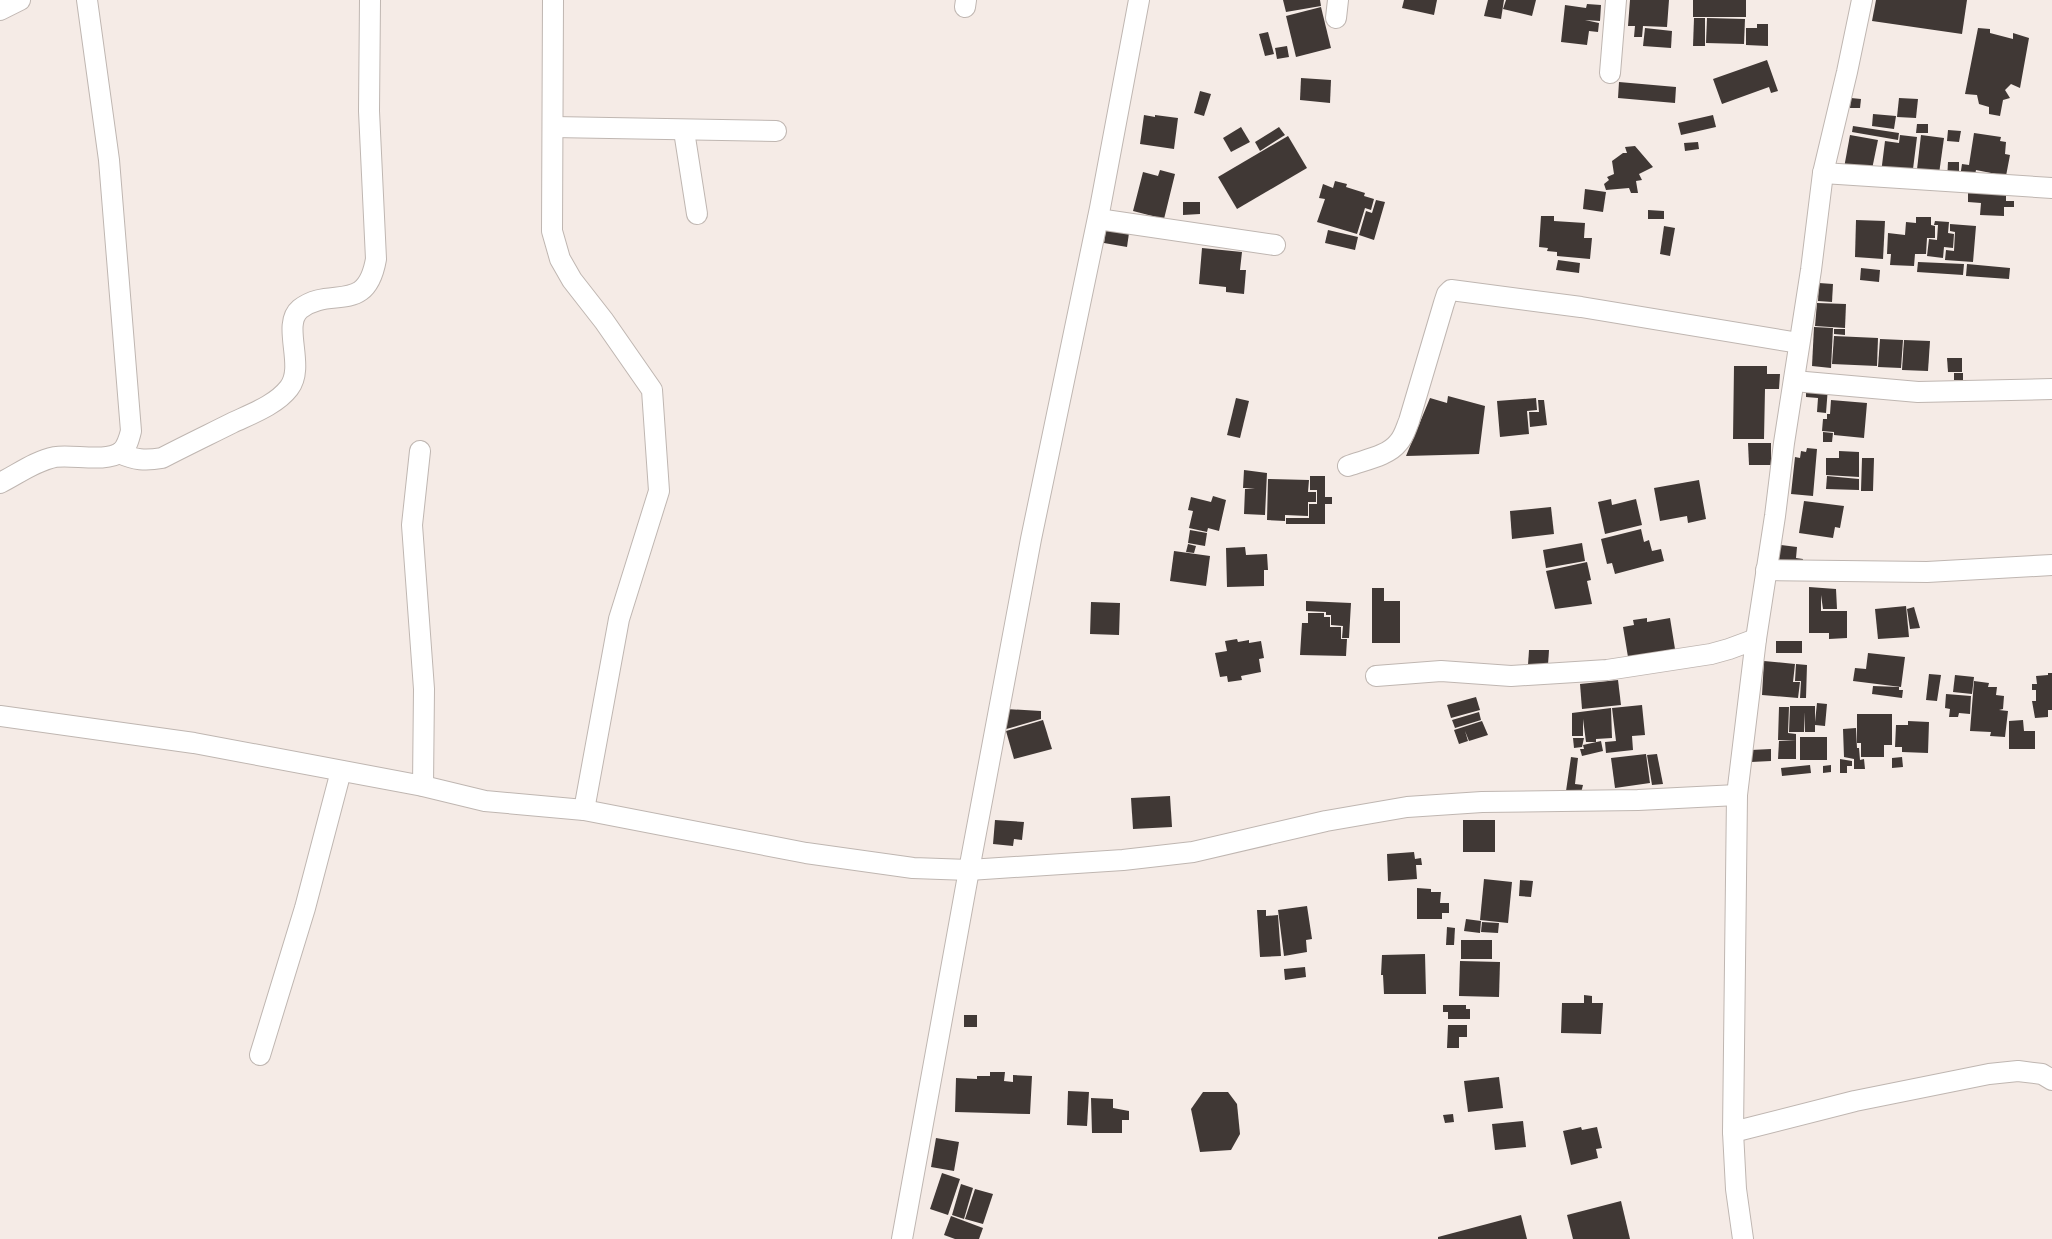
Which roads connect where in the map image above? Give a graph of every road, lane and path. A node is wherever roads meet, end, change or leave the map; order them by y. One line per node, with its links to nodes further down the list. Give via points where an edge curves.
1 (20, 0): 8 (street)
2 (87, 0): 22 (street, via 109,160 130,410 131,431)
3 (370, 0): 22 (street, via 369,111 376,259 369,281 361,291 310,304 295,315 294,378 290,387 265,407 162,458 148,461)
4 (553, 0): 10 (street)
5 (1138, 0): 16 (street)
6 (1616, 0): 9 (street)
7 (1862, 0): 13 (street)
8 (0, 10)
9 (1610, 73)
10 (552, 126): 11 (street); 33 (street, via 555,246 572,280 652,390 659,491 619,619)
11 (684, 130): 12 (street); 15 (street)
12 (776, 132)
13 (1823, 173): 14 (street); 18 (street)
14 (2052, 188)
15 (697, 214)
16 (1098, 219): 17 (street); 34 (street, via 1031,539)
17 (1275, 245)
18 (1799, 343): 19 (street); 23 (street, via 1451,290 1402,438 1389,450)
19 (1794, 381): 20 (street, via 1918,392); 26 (street)
20 (2052, 389)
21 (420, 451): 31 (street, via 412,525 424,689)
22 (120, 453): 24 (street, via 56,457)
23 (1348, 466)
24 (0, 483)
25 (2052, 566): 26 (street, via 1927,572)
26 (1766, 570): 27 (street)
27 (1756, 639): 28 (street, via 1711,654 1607,670 1510,676 1441,671); 32 (street)
28 (1376, 676)
29 (0, 716): 30 (street, via 194,743)
30 (341, 771): 31 (street); 35 (street)
31 (423, 786): 33 (street, via 485,801)
32 (1737, 795): 34 (street, via 1407,807 1193,852); 37 (street)
33 (584, 810): 34 (street, via 858,862)
34 (969, 870): 38 (street)
35 (260, 1055)
36 (2052, 1080): 37 (street, via 2042,1074 2018,1071 1989,1074 1855,1101)
37 (1733, 1132): 39 (street)
38 (902, 1239)
39 (1743, 1239)

